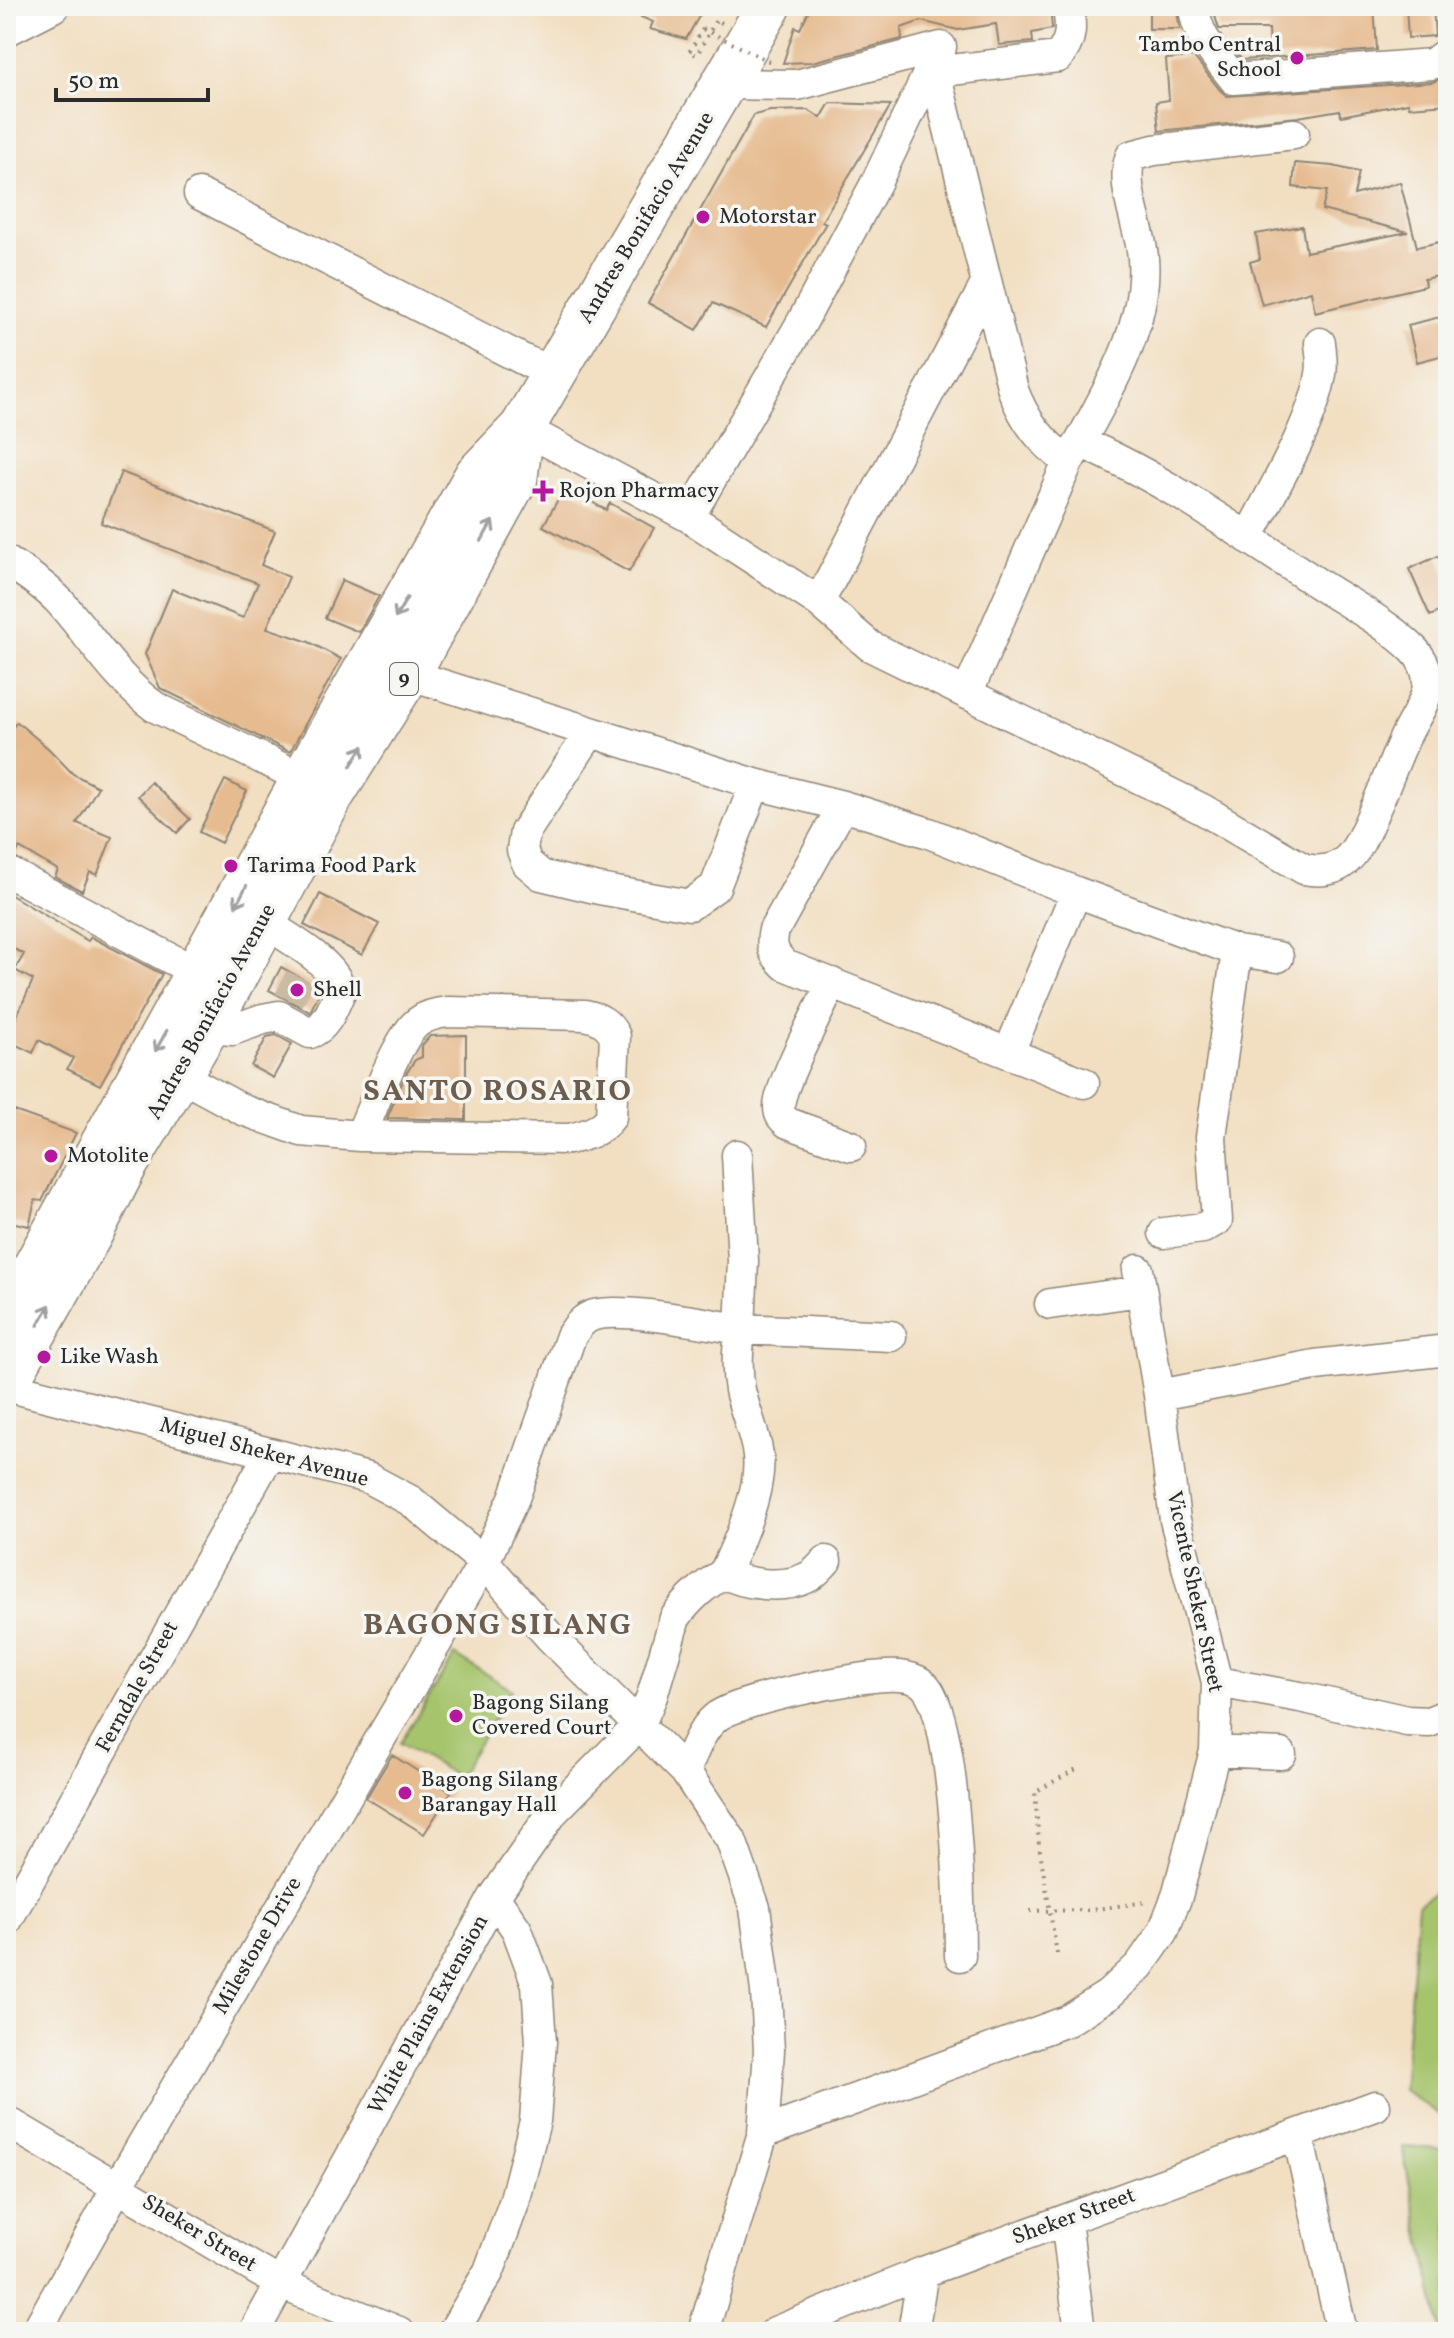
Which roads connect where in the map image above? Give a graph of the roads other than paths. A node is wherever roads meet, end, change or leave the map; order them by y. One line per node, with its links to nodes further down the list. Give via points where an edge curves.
1 (55, 6): 5 (street)
2 (769, 6): 8 (highway, Andres Bonifacio Avenue / 9)
3 (1067, 6): 7 (street, via 1070,34 1058,57)
4 (1194, 6): 6 (street, via 1202,39 1234,79 1432,64)
5 (6, 31)
6 (1448, 52)
7 (938, 60): 8 (street, via 797,85); 11 (street); 16 (street, via 824,280)
8 (712, 70): 13 (highway, Andres Bonifacio Avenue / 9)
9 (1294, 134): 15 (street, via 1131,156 1127,179 1143,259 1142,290 1119,367)
10 (199, 194): 13 (street)
11 (986, 284): 15 (street, via 1022,413 1044,443); 19 (street)
12 (1320, 343): 17 (street, via 1322,372 1316,393)
13 (556, 372): 14 (highway, Andres Bonifacio Avenue / 9)
14 (522, 428): 16 (street); 20 (highway, Andres Bonifacio Avenue / 9, one-way to 14, via 515,480); 24 (highway, Andres Bonifacio Avenue / 9, one-way to 24, via 477,475)
15 (1074, 452): 17 (street, via 1121,462); 21 (street)
16 (689, 517): 19 (street)
17 (1248, 538): 21 (street, via 1389,630 1424,664 1428,683 1423,702 1356,852 1338,866 1321,872 1304,869 1202,809)
18 (6, 561): 24 (street, via 59,602 145,700)
19 (819, 602): 21 (street, via 870,646)
20 (408, 674): 22 (street); 24 (highway, Andres Bonifacio Avenue / 9, one-way to 20)
21 (967, 694)
22 (590, 733): 23 (street); 23 (street, via 525,832 522,850 541,875 690,905 715,887)
23 (755, 784): 25 (street)
24 (319, 786): 28 (highway, Andres Bonifacio Avenue / 9); 31 (highway, Andres Bonifacio Avenue / 9, one-way to 31)
25 (843, 806): 27 (street, via 929,833); 32 (street, via 771,944 785,965)
26 (6, 871): 31 (street)
27 (1076, 892): 29 (street); 34 (street)
28 (263, 921): 31 (highway, Andres Bonifacio Avenue / 9); 33 (street, via 294,987 263,1019 232,1030)
29 (1237, 951): 30 (street); 40 (street, via 1211,1137 1217,1220 1203,1228)
30 (1278, 957)
31 (213, 981): 33 (highway, Andres Bonifacio Avenue / 9); 42 (highway, Andres Bonifacio Avenue / 9, one-way to 42)
32 (832, 983): 34 (street); 38 (street, via 785,1084 779,1110 788,1123)
33 (207, 1028): 35 (highway, Andres Bonifacio Avenue / 9)
34 (1009, 1052): 36 (street)
35 (180, 1076): 37 (street, via 243,1110 301,1131); 46 (highway, Andres Bonifacio Avenue / 9, one-way to 35)
36 (1084, 1083)
37 (360, 1136): 37 (street, via 569,1139 591,1133 611,1117 615,1036 599,1018 585,1015 433,1014 405,1037)
38 (851, 1146)
39 (737, 1155): 43 (street, via 743,1261)
40 (1164, 1233)
41 (1050, 1304): 47 (street, Vicente Sheker Street, via 1140,1281)
42 (6, 1320)
43 (740, 1329): 44 (street); 50 (street, Milestone Drive, via 615,1313 592,1315 580,1323); 51 (street, via 737,1362 759,1472)
44 (891, 1336)
45 (1448, 1350): 47 (street, via 1315,1365)
46 (6, 1384): 48 (street, Miguel Sheker Avenue)
47 (1159, 1395): 52 (street, Vicente Sheker Street, via 1175,1520)
48 (270, 1453): 50 (street, Miguel Sheker Avenue, via 368,1478 411,1501); 59 (street, Ferndale Street)
49 (826, 1561): 51 (street, via 806,1579 787,1583 737,1580)
50 (484, 1562): 54 (street, Miguel Sheker Avenue, via 550,1637); 65 (street, Milestone Drive)
51 (724, 1573): 54 (street, via 700,1589 675,1618)
52 (1217, 1682): 53 (street, via 1407,1721 1429,1722); 55 (street, Vicente Sheker Street)
53 (1448, 1714)
54 (640, 1724): 57 (street, Miguel Sheker Avenue); 58 (street, White Plains Extension, via 553,1812)
55 (1215, 1751): 56 (street); 63 (street, Vicente Sheker Street, via 1163,1932 1139,1966 1108,1995 1067,2021)
56 (1281, 1754)
57 (685, 1771): 60 (street, via 715,1717 738,1705 885,1676 911,1678 925,1686 941,1730 956,1825); 63 (street, Miguel Sheker Avenue, via 731,1840 755,1908 769,2051)
58 (494, 1897): 68 (street, White Plains Extension); 72 (street, via 517,1930 537,1984 541,2042 535,2121 489,2271)
59 (6, 1922)
60 (960, 1956)
61 (1375, 2106): 64 (street, Sheker Street)
62 (6, 2121): 65 (street, Sheker Street)
63 (763, 2133): 73 (street, Miguel Sheker Avenue)
64 (1298, 2136): 66 (street, Sheker Street); 77 (street)
65 (118, 2186): 68 (street, Sheker Street); 69 (street, Milestone Drive)
66 (1066, 2220): 67 (street, Sheker Street); 76 (street)
67 (923, 2272): 74 (street, Sheker Street); 75 (street)
68 (281, 2284): 70 (street, White Plains Extension); 71 (street, Sheker Street)
69 (36, 2332)
70 (254, 2332)
71 (399, 2332)
72 (453, 2332)
73 (703, 2332)
74 (775, 2332)
75 (913, 2332)
76 (1080, 2332)
77 (1342, 2332)

